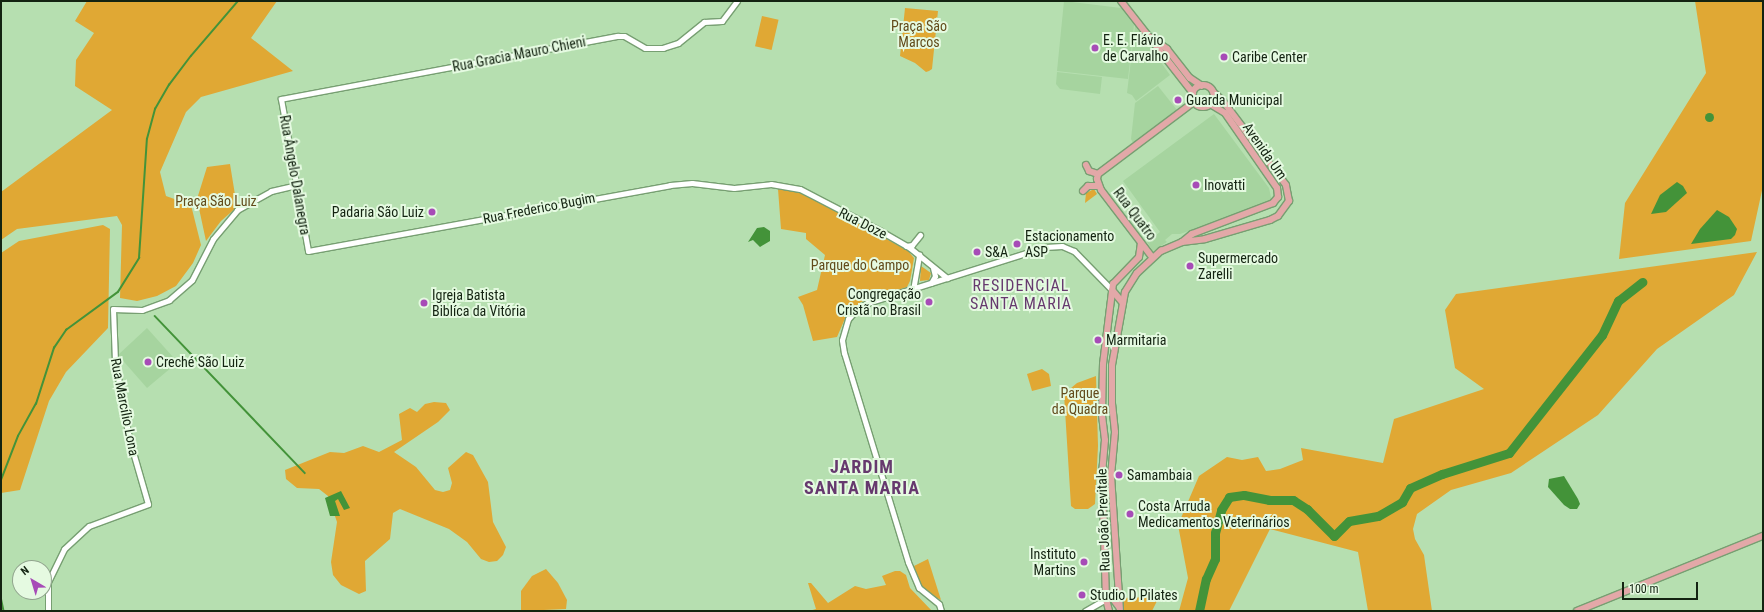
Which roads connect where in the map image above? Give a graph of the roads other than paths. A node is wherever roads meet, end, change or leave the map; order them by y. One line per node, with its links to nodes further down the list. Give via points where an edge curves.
1 (737, 1): 7 (street, Rua Gracia Mauro Chieni, via 722,21 698,24 678,43 663,48 645,48 624,36 617,36)
2 (1121, 1): 3 (main road)
3 (1145, 34): 4 (main road, via 1167,49 1190,78); 6 (main road)
4 (1202, 86): 5 (main road); 6 (main road)
5 (1213, 92): 9 (main road, via 1214,99); 18 (main road, Rua João Previtale, via 1223,101 1286,185 1290,201 1281,213 1270,220)
6 (1193, 93): 8 (main road)
7 (281, 99): 13 (street, Rua Ângelo Dalanegra)
8 (1194, 102): 9 (main road, via 1203,107); 11 (main road)
9 (1210, 104): 16 (main road, Avenida Um, via 1225,113 1277,188)
10 (1086, 165): 11 (main road, via 1089,171)
11 (1098, 174): 14 (main road)
12 (771, 184): 20 (street, Rua Doze, via 800,189); 21 (street, Rua Frederico Bugim, via 734,188 692,183 670,185)
13 (296, 185): 21 (street, Rua Ângelo Dalanegra); 36 (street, Rua Marcílio Lona, via 271,191 237,210 213,239 192,280 169,300 142,310 113,309 116,368 129,438 148,504 89,526 64,549 48,582)
14 (1099, 186): 15 (main road, via 1088,186); 19 (main road, Rua Quatro)
15 (1083, 191)
16 (1278, 197): 18 (main road, Rua João Previtale, via 1273,203 1192,234)
17 (920, 235): 20 (street, via 912,245)
18 (1182, 242): 23 (main road, Rua João Previtale)
19 (1141, 243): 23 (main road, Rua Quatro); 30 (main road, Rua João Previtale, via 1139,257 1118,277)
20 (906, 246): 22 (street, Rua Doze)
21 (308, 251)
22 (919, 255): 24 (street); 25 (street, Rua Doze)
23 (1152, 257): 31 (main road, Rua João Previtale, via 1130,282)
24 (917, 267): 25 (street, via 923,264); 26 (street)
25 (931, 267): 27 (street, Rua Doze); 28 (street, via 935,276)
26 (916, 276): 28 (street, via 919,282); 29 (street)
27 (947, 278): 28 (street); 30 (street, via 1045,247 1062,246 1074,251)
28 (927, 285): 29 (street)
29 (912, 290): 37 (street, via 867,303 856,310 848,319 842,340 914,580 926,596 939,604)
30 (1112, 290): 31 (main road); 33 (main road, Rua João Previtale, via 1103,364 1102,407 1105,440 1102,474)
31 (1123, 303): 34 (main road, Rua João Previtale, via 1112,365 1115,436 1111,476 1116,516)
32 (1763, 536): 40 (main road)
33 (1106, 599): 34 (main road, via 1113,599); 35 (street); 39 (main road, Rua João Previtale)
34 (1120, 609)
35 (1088, 610): 38 (street)
36 (48, 611)
37 (941, 611)
38 (1096, 611)
39 (1109, 611)
40 (1577, 611)

